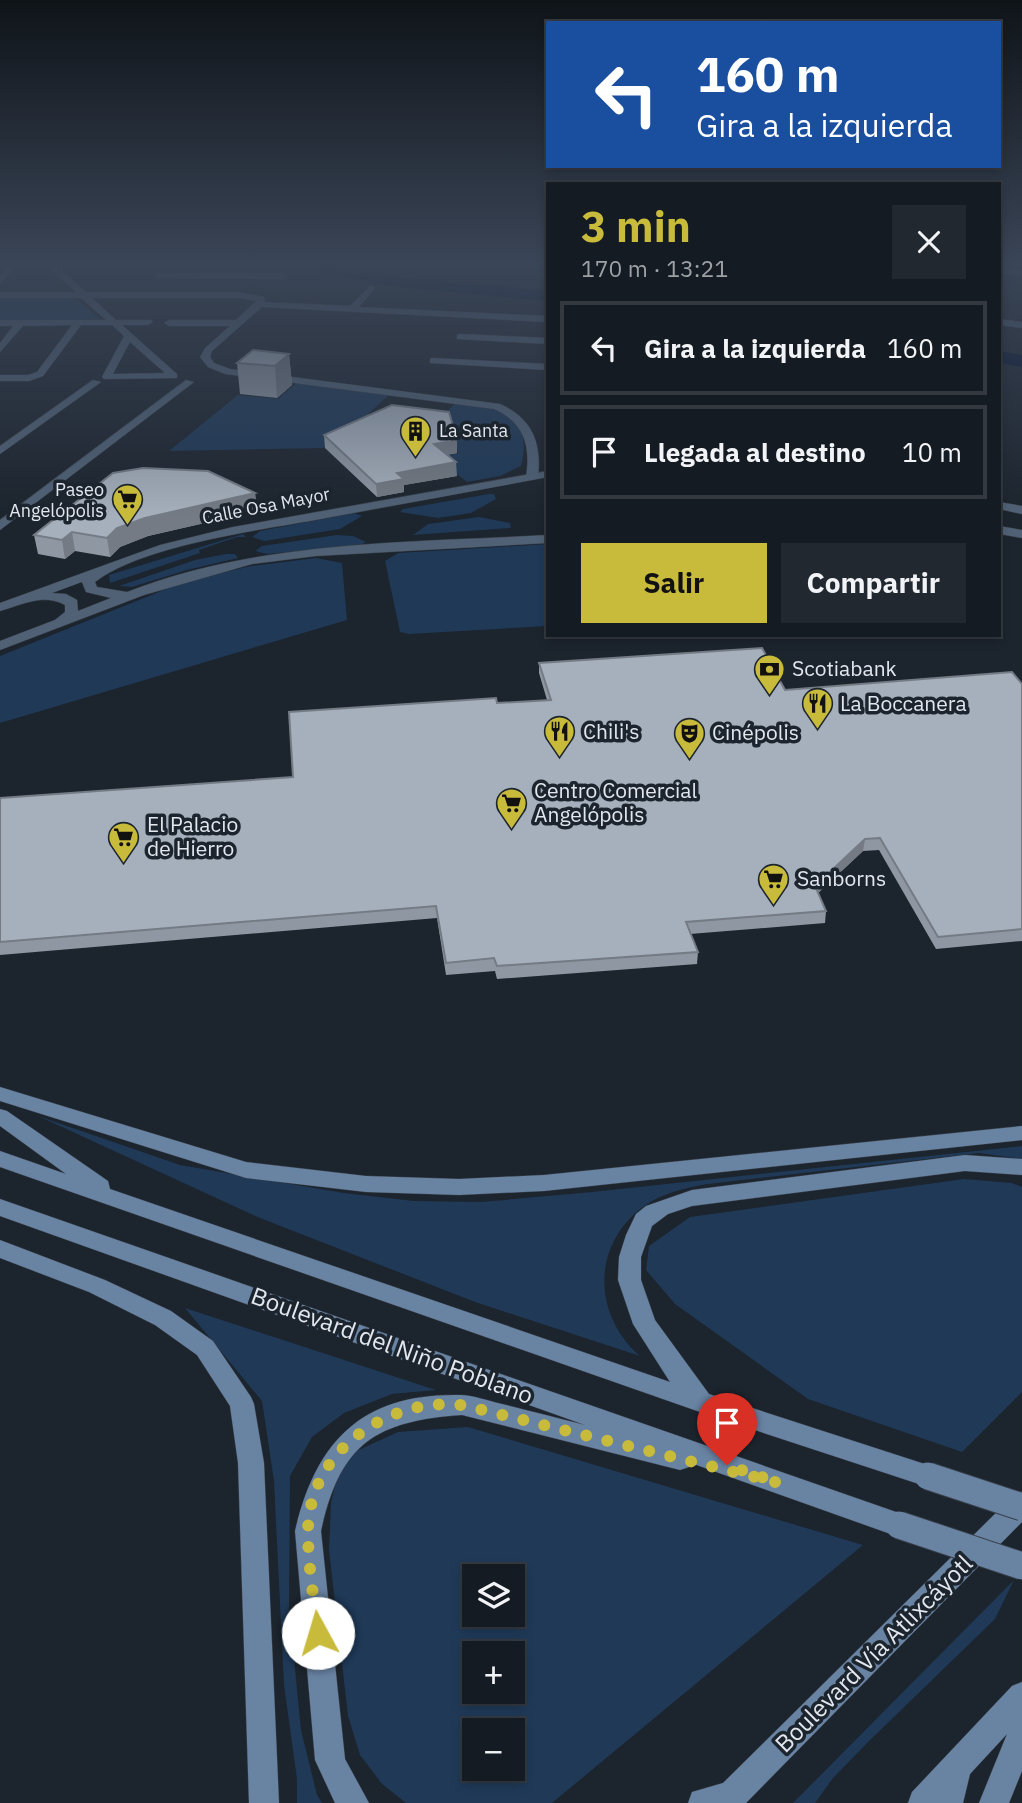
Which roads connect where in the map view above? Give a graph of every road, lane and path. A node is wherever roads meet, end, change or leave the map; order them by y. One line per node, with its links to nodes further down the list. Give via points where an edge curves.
1 (58, 349): 7 (street, via 37,377)
2 (122, 349): 3 (street, via 107,377 174,376)
3 (145, 349)
4 (209, 349): 12 (street, via 205,357 211,365 243,374 496,406 526,425 535,452)
5 (433, 361): 6 (street)
6 (546, 367)
7 (0, 378)
8 (96, 382): 10 (street)
9 (189, 382): 15 (street)
10 (0, 451)
11 (546, 474): 12 (street, Calle Osa Mayor)
12 (533, 477): 19 (street, Calle Osa Mayor, via 233,531)
13 (1001, 505): 14 (street)
14 (1022, 510)
15 (0, 526)
16 (1001, 530): 17 (street)
17 (1022, 534)
18 (546, 539): 20 (street, via 284,555 215,568)
19 (104, 569): 20 (street, via 88,581 90,589 111,595); 21 (street, Calle Osa Mayor)
20 (139, 592): 23 (street)
21 (22, 598): 22 (street, Calle Osa Mayor); 23 (street, via 68,599 73,608)
22 (0, 607)
23 (61, 621): 24 (street)
24 (0, 646)
25 (0, 1094): 27 (main road, via 246,1170 379,1184 544,1183)
26 (0, 1116): 30 (main road)
27 (1022, 1133)
28 (0, 1159): 30 (main road)
29 (1022, 1167): 33 (main road, via 965,1163 692,1198 665,1206 643,1220 630,1248 630,1287 661,1348)
30 (114, 1197): 33 (main road)
31 (0, 1207): 34 (main road, Boulevard del Niño Poblano)
32 (0, 1249): 41 (main road, via 97,1286 163,1318 205,1348 242,1404 251,1463)
33 (700, 1402): 35 (main road, bridge)
34 (779, 1483): 36 (main road, Boulevard del Niño Poblano, bridge); 42 (main road, via 462,1405 430,1405 391,1415 339,1449 324,1471 308,1531 330,1760)
35 (1022, 1506): 39 (main road, Boulevard Vía Atlixcáyotl)
36 (1022, 1566)
37 (1022, 1696): 40 (main road, via 957,1766)
38 (1022, 1733): 44 (main road)
39 (729, 1800): 43 (main road)
40 (933, 1801)
41 (264, 1803)
42 (354, 1803)
43 (703, 1803)
44 (994, 1803)

